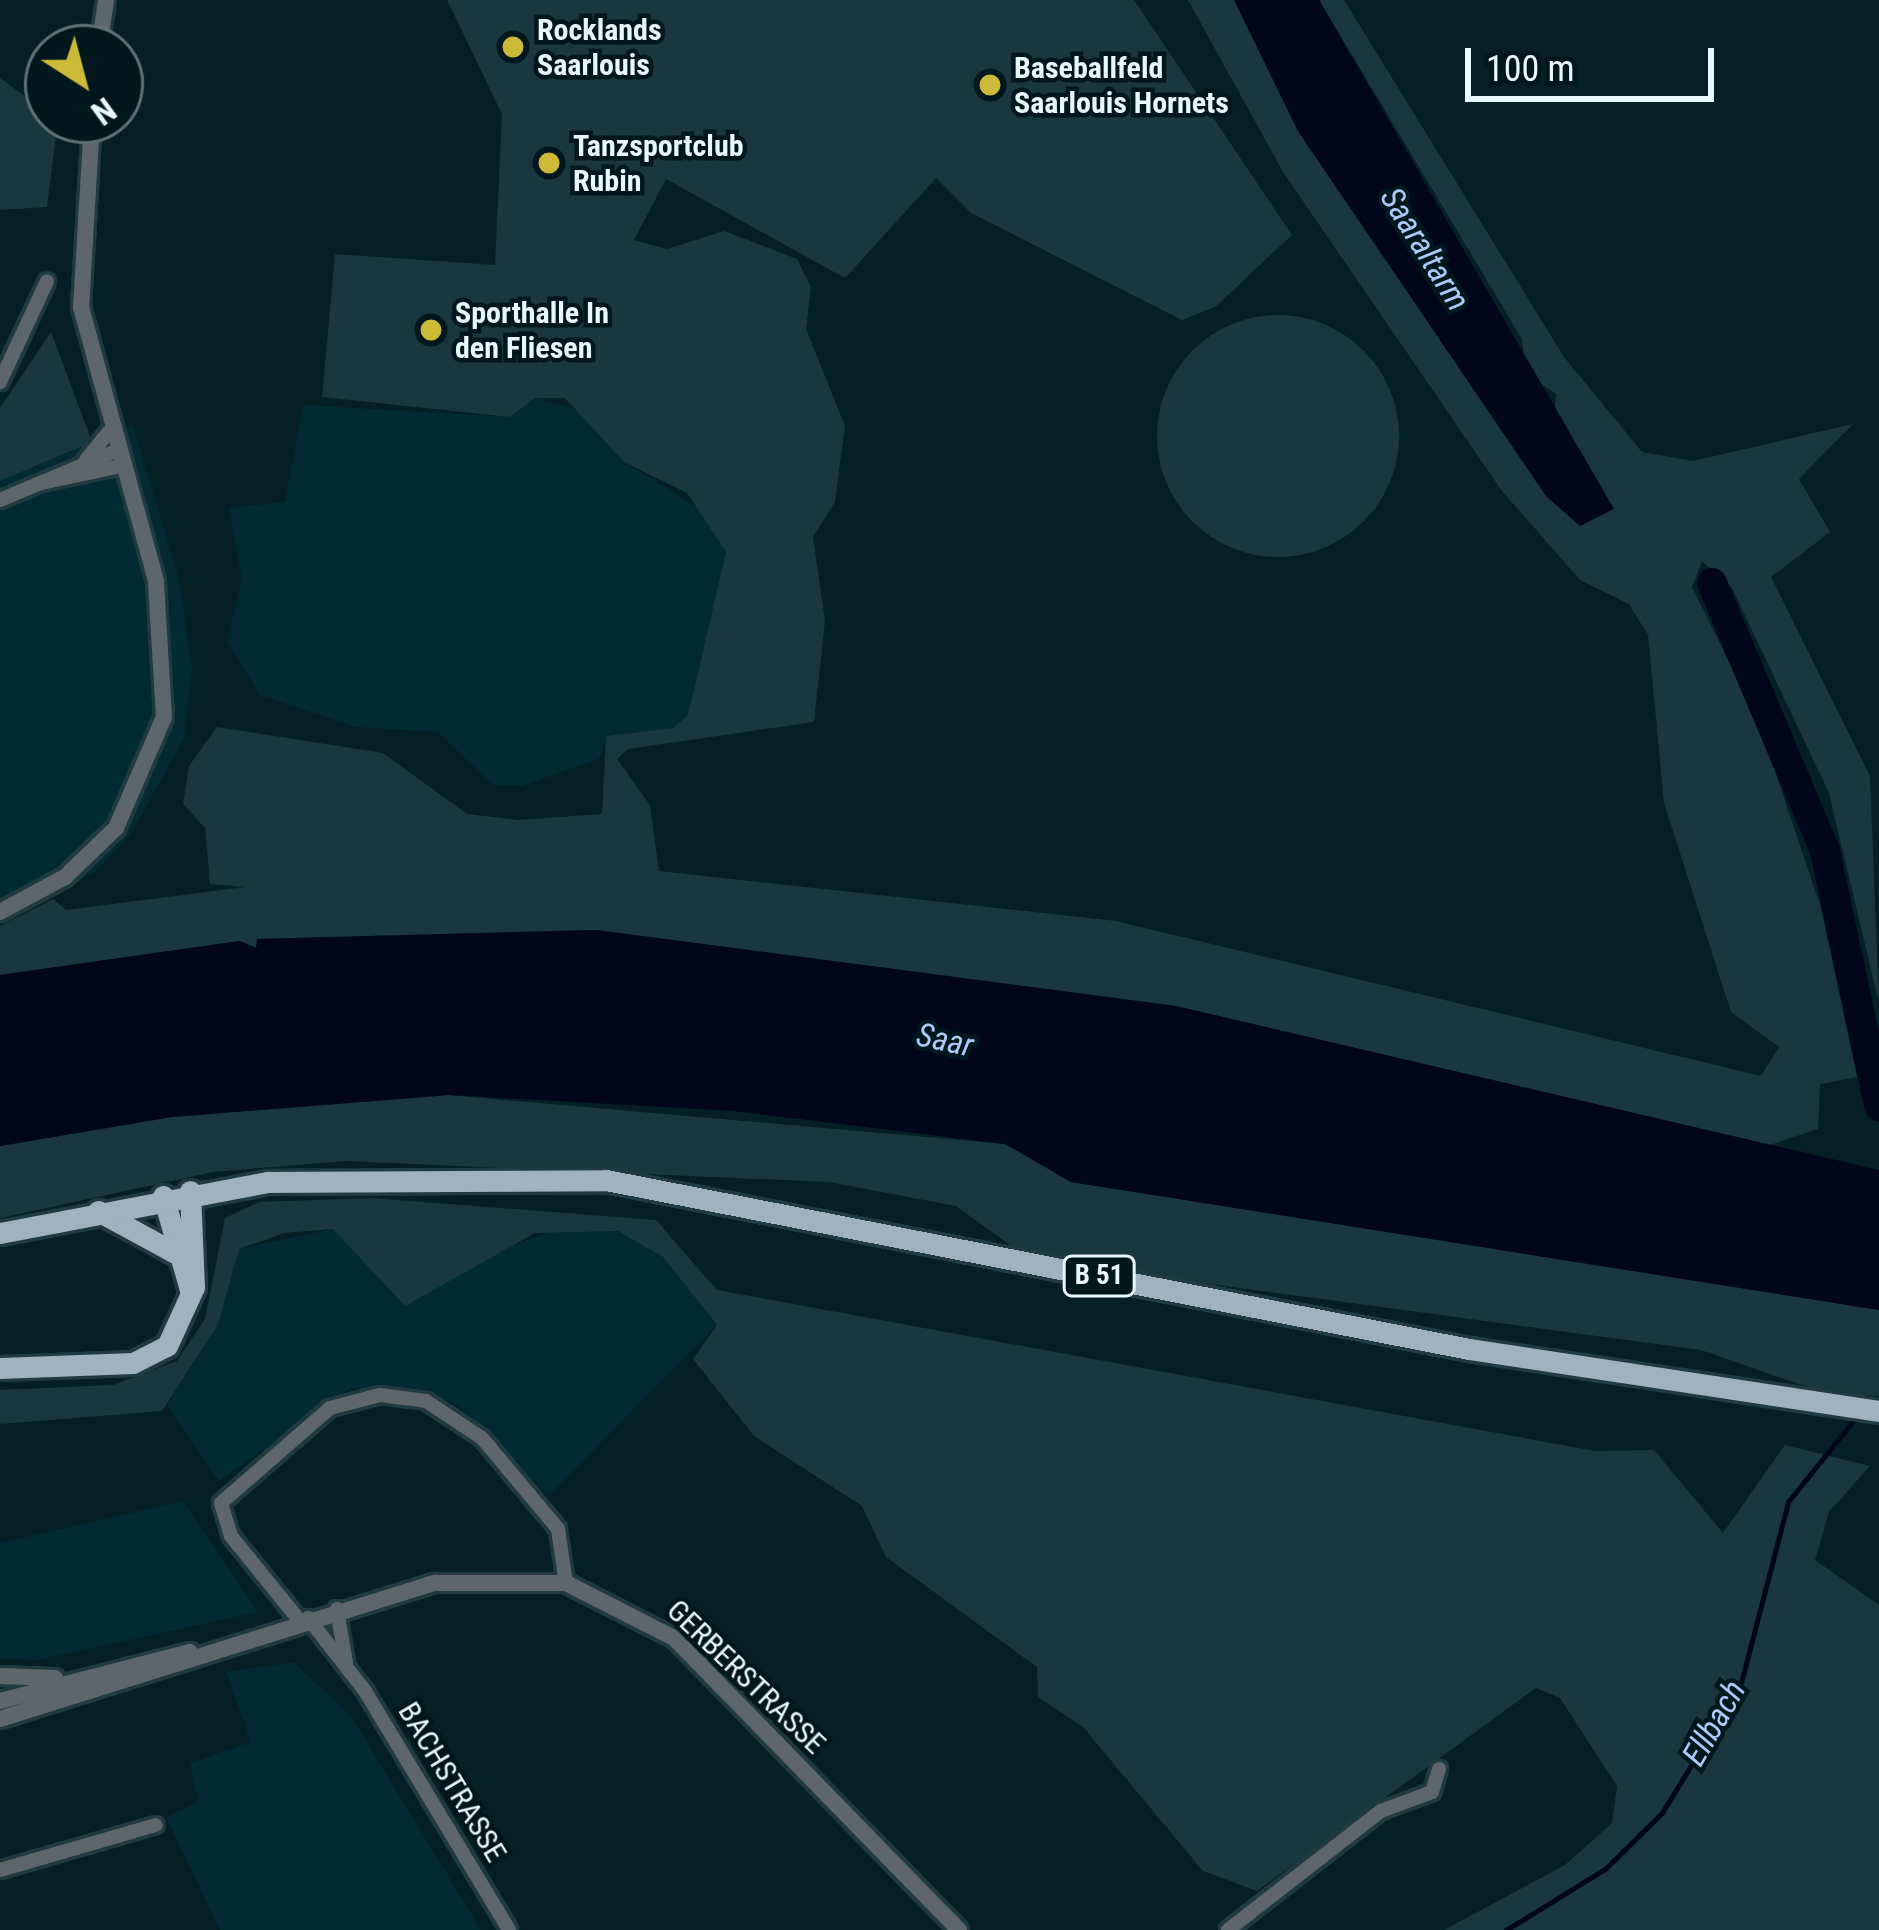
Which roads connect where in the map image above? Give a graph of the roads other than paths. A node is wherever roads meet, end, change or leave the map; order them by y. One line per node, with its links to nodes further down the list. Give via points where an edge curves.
1 (91, 144): 4 (street, via 81,307)
2 (47, 281): 3 (street)
3 (0, 382)
4 (109, 432): 5 (street); 6 (street)
5 (119, 459): 6 (street); 7 (street); 9 (street, via 166,640 154,758 92,854)
6 (75, 467): 7 (street)
7 (37, 484): 8 (street)
8 (0, 500)
9 (0, 912)
10 (190, 1192): 11 (main road, B 51); 15 (main road); 17 (main road, B 51, via 452,1173 695,1190 1468,1349)
11 (163, 1196): 12 (main road, B 51); 14 (main road)
12 (98, 1211): 13 (main road, B 51); 14 (main road)
13 (0, 1233)
14 (175, 1253): 15 (main road)
15 (191, 1298): 16 (main road, via 176,1336 134,1363)
16 (0, 1368)
17 (1879, 1411)
18 (566, 1583): 19 (street, GERBERSTRASSE, via 468,1577); 20 (street, BACHSTRASSE, via 558,1529 482,1438 426,1401 380,1395 330,1408 221,1503 231,1536); 31 (street, GERBERSTRASSE, via 674,1639)
19 (337, 1609): 20 (street, GERBERSTRASSE); 22 (street, BACHSTRASSE)
20 (303, 1619): 21 (street, GERBERSTRASSE); 22 (street, BACHSTRASSE)
21 (198, 1652): 24 (street); 26 (street)
22 (346, 1663): 30 (street, BACHSTRASSE)
23 (0, 1676): 24 (street)
24 (80, 1676): 25 (street)
25 (0, 1701)
26 (0, 1719)
27 (1439, 1769): 32 (street, via 1432,1792 1382,1811)
28 (156, 1825): 29 (street)
29 (0, 1870)
30 (509, 1930)
31 (959, 1930)
32 (1228, 1930)

